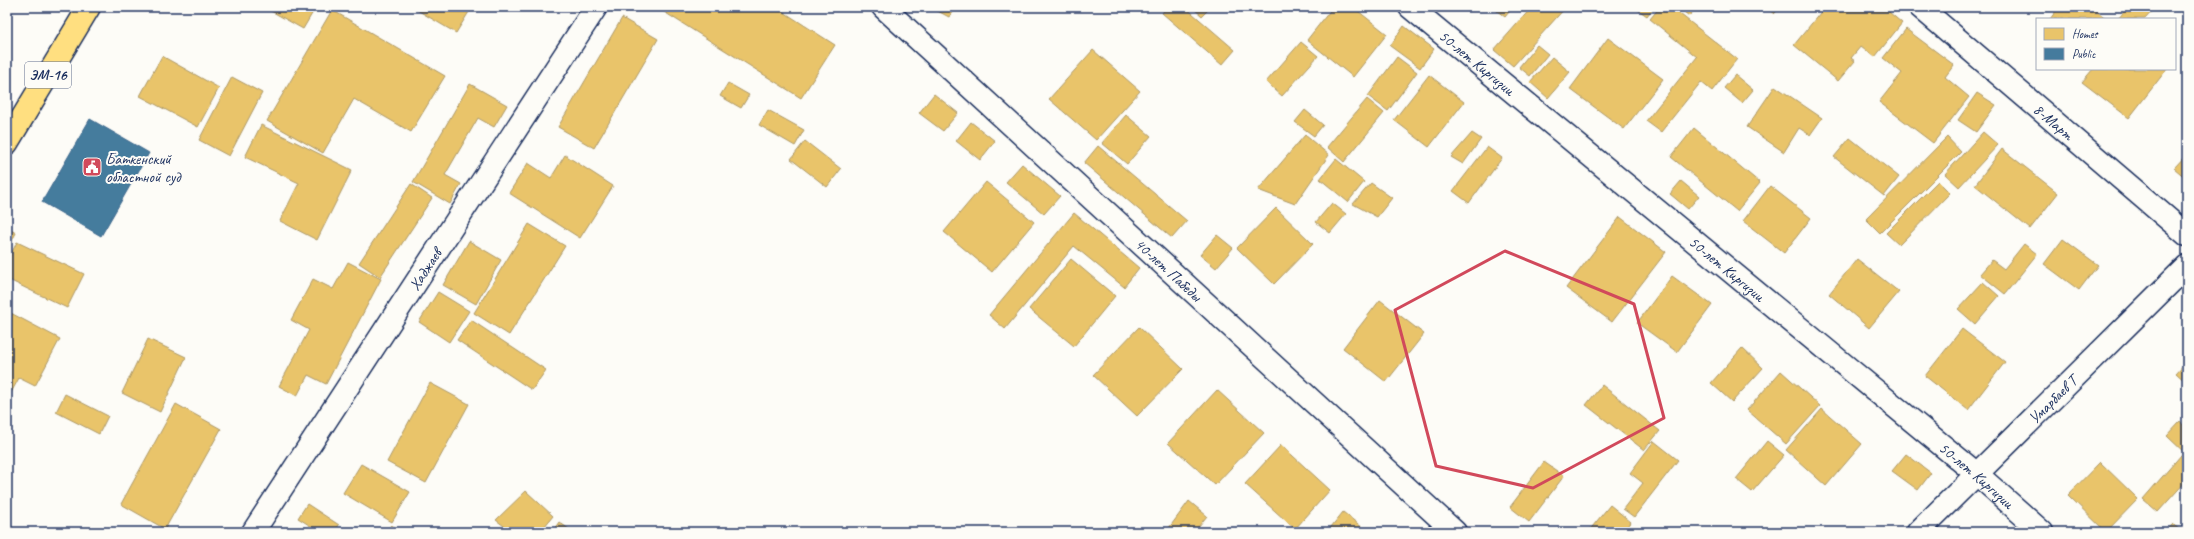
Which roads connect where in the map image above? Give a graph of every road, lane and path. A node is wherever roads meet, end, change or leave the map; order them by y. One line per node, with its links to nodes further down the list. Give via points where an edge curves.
1 (89, 7): 6 (highway, ЭМ-16)
2 (596, 7): 10 (street, Хаджаев)
3 (883, 7): 11 (street, 40-лет Пабеды)
4 (1410, 7): 9 (street, 50-лет Киргизии)
5 (1920, 7): 7 (street, 8-Март)
6 (7, 143)
7 (2187, 235)
8 (2187, 266): 9 (street, Умарбаев Т)
9 (1978, 474): 12 (street, Умарбаев Т); 13 (street, 50-лет Киргизии)
10 (254, 532)
11 (1455, 532)
12 (1918, 532)
13 (2042, 532)

